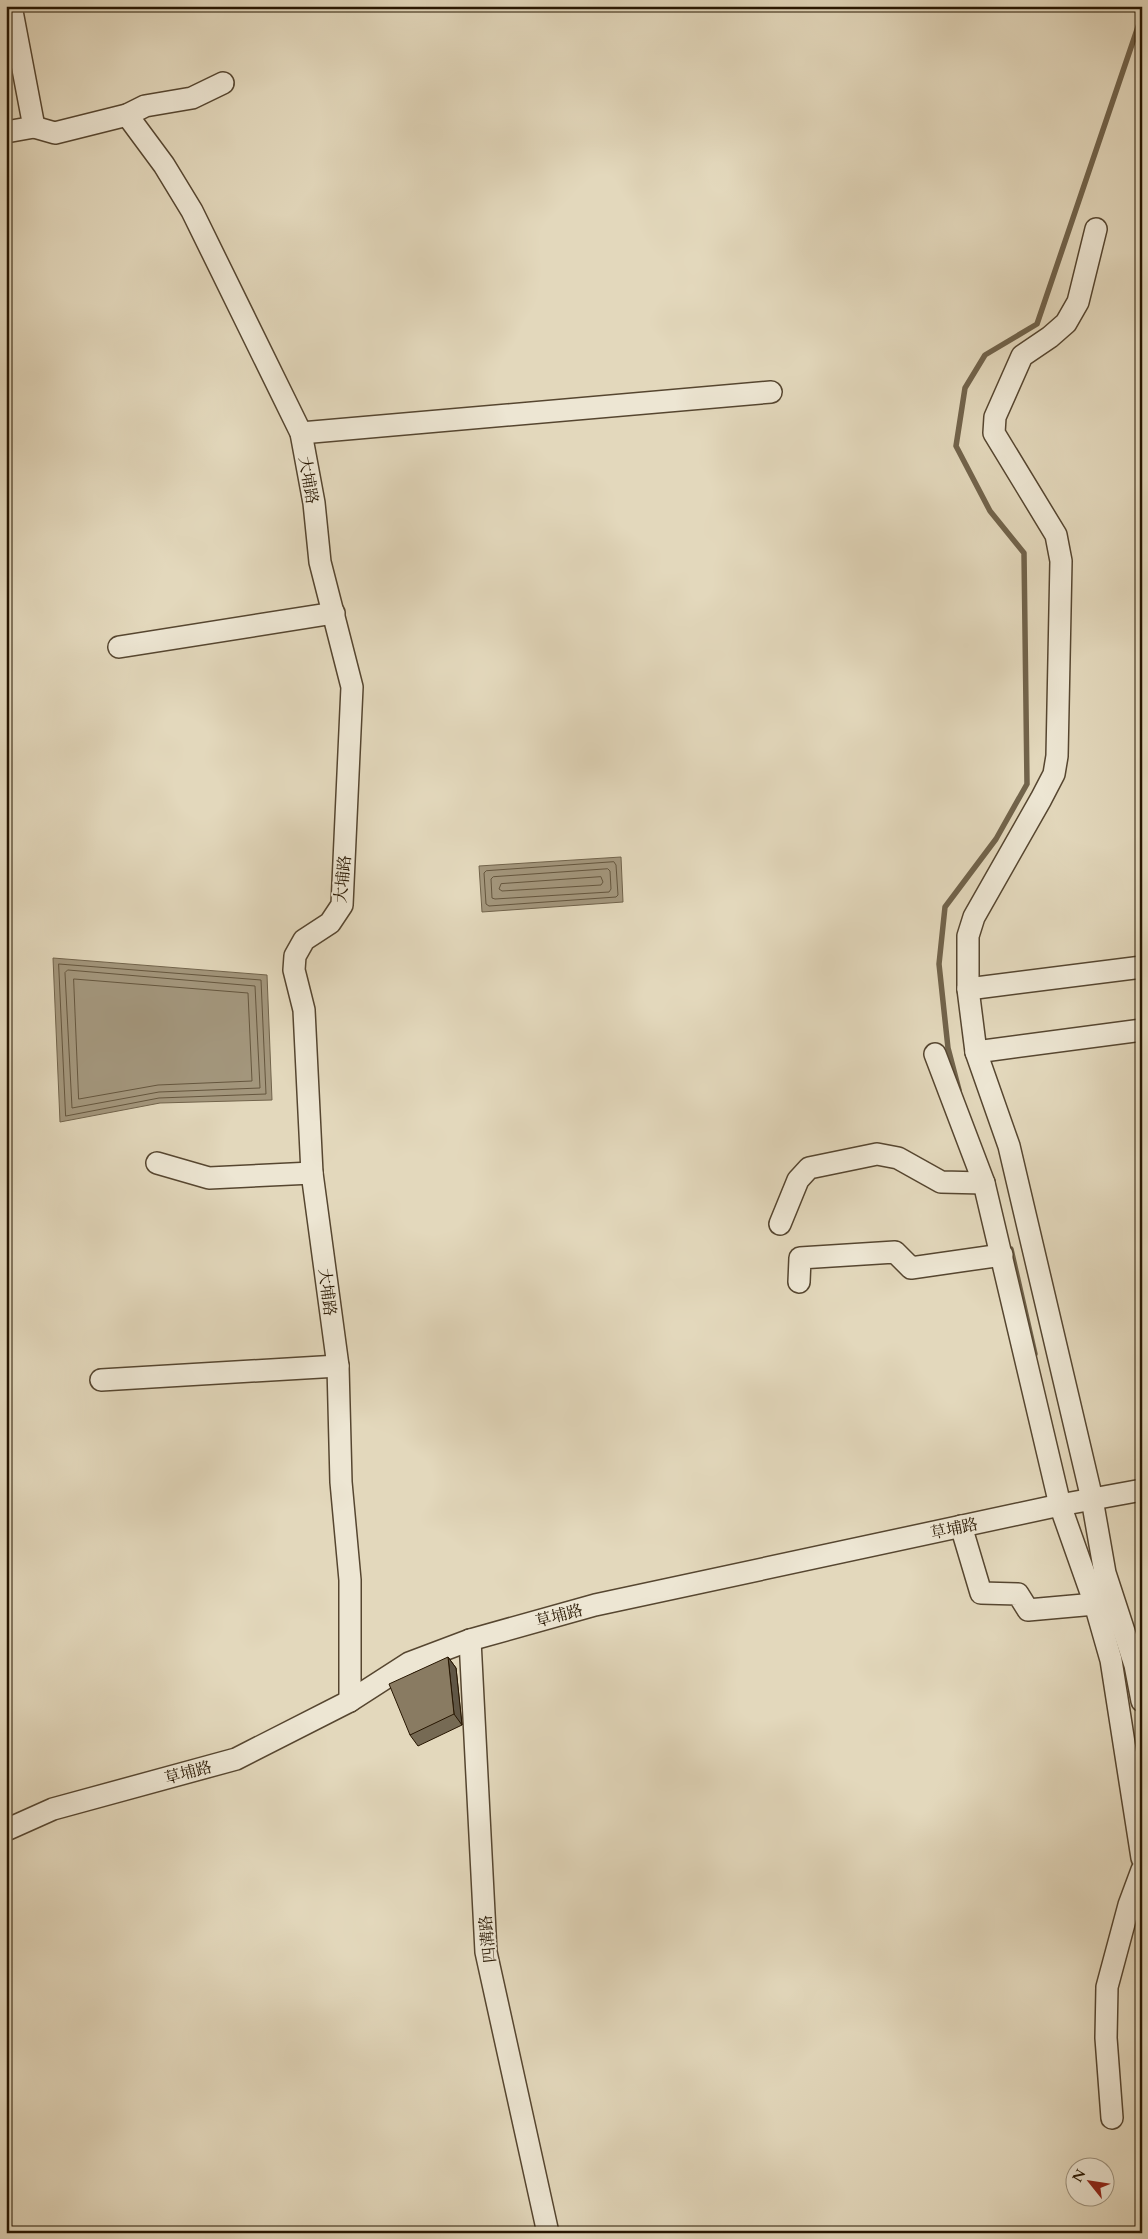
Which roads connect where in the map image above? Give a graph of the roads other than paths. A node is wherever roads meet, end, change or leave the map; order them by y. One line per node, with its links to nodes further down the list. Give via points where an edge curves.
1 (11, 6): 4 (street)
2 (223, 83): 3 (street, via 192,98 145,106)
3 (127, 115): 4 (street, via 55,133); 8 (street, 大埔路, via 192,210)
4 (34, 127): 5 (street)
5 (6, 132)
6 (1096, 229): 12 (street, via 1078,302 1066,323 1022,356 995,417 994,433 1056,535 1061,561 1057,756 1054,774 974,917 968,936)
7 (771, 392): 8 (street)
8 (301, 433): 9 (street, 大埔路, via 314,503 320,562)
9 (334, 614): 10 (street); 17 (street, 大埔路, via 352,687 342,905 330,923 304,940 295,956 294,970 304,1010)
10 (119, 647)
11 (1142, 967): 12 (street)
12 (968, 988): 14 (street)
13 (1142, 1030): 14 (street)
14 (976, 1052): 25 (street, via 1009,1146)
15 (935, 1054): 18 (street)
16 (157, 1163): 17 (street, via 208,1178)
17 (312, 1173): 22 (street, 大埔路)
18 (984, 1183): 19 (street, via 940,1182 898,1158 877,1154 809,1168 798,1180); 20 (street)
19 (780, 1224)
20 (1002, 1255): 21 (street, via 911,1268 895,1252 800,1258); 26 (street)
21 (799, 1282)
22 (338, 1366): 23 (street); 30 (street, 大埔路, via 342,1482 350,1580)
23 (101, 1380)
24 (1142, 1490): 25 (street, 草埔路)
25 (1092, 1499): 26 (street, 草埔路); 31 (street, via 1106,1573 1135,1665)
26 (1060, 1505): 27 (street, 草埔路); 28 (street)
27 (961, 1526): 28 (street, via 980,1593 1018,1594 1028,1610); 29 (street, 草埔路, via 595,1605)
28 (1095, 1604): 33 (street, via 1112,1660)
29 (470, 1640): 30 (street, 草埔路, via 409,1663); 36 (street, 四溝路, via 486,1952)
30 (350, 1701): 32 (street, 草埔路, via 236,1759 53,1809)
31 (1142, 1701)
32 (6, 1830)
33 (1142, 1858)
34 (1142, 1870): 35 (street, via 1128,1905 1107,1987 1106,2038)
35 (1112, 2118)
36 (548, 2233)

